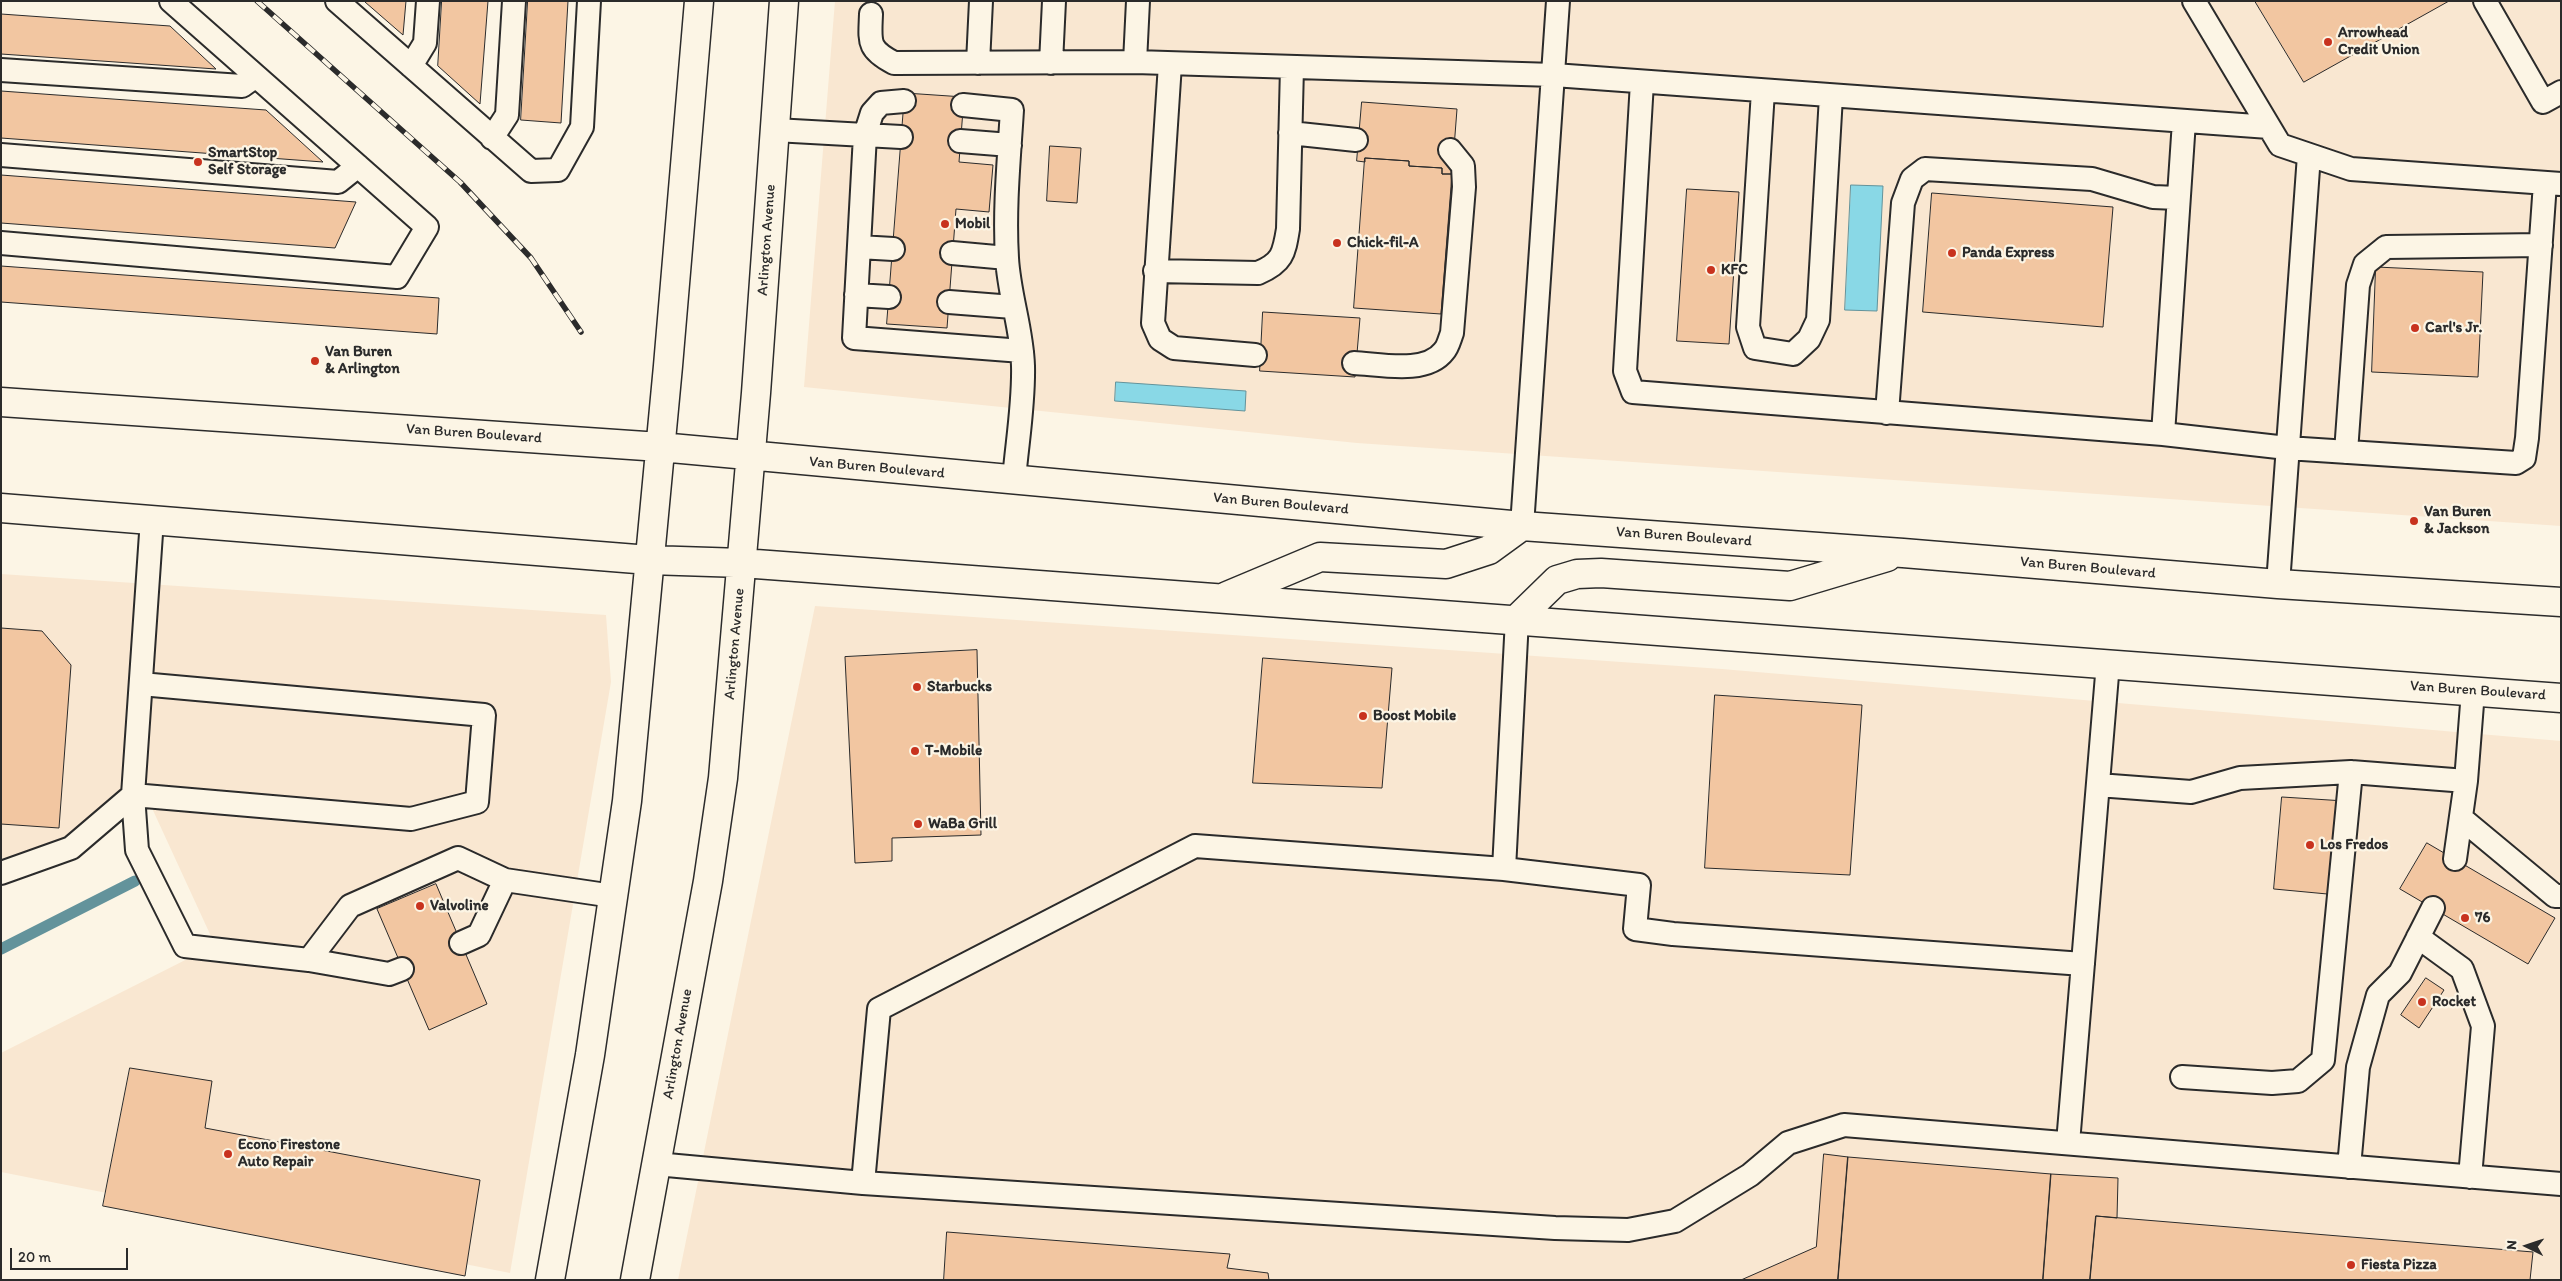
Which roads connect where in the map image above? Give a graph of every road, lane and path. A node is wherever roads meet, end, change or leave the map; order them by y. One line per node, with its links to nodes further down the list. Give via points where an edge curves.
1 (171, 1): 23 (lane)
2 (428, 1): 19 (lane, via 425,43)
3 (514, 1): 36 (lane, via 507,115)
4 (589, 1): 36 (lane, via 582,126 558,170 531,171)
5 (699, 1): 63 (main road)
6 (784, 1): 32 (main road, Arlington Avenue)
7 (981, 1): 17 (lane)
8 (1054, 1): 16 (lane)
9 (1138, 1): 15 (lane)
10 (1558, 1): 22 (lane)
11 (2194, 1): 31 (lane)
12 (2485, 1): 26 (lane, via 2543,102)
13 (341, 2): 19 (lane)
14 (871, 14): 17 (lane, via 870,38 877,54 894,63)
15 (1135, 62): 16 (lane); 18 (lane)
16 (1051, 63): 17 (lane)
17 (978, 64)
18 (1170, 64): 20 (lane); 52 (lane)
19 (411, 66): 36 (lane)
20 (1292, 67): 22 (lane); 33 (lane)
21 (1, 70): 23 (lane, via 242,86)
22 (1554, 75): 24 (lane); 70 (lane)
23 (256, 76): 43 (lane)
24 (1642, 82): 25 (lane); 61 (lane, via 1625,371 1633,392)
25 (1763, 91): 27 (lane); 27 (lane, via 1748,327 1755,348 1777,353 1793,354 1809,339 1818,320)
26 (2561, 92)
27 (1831, 96): 30 (lane)
28 (904, 101): 34 (lane, via 882,103 872,113)
29 (963, 105): 39 (lane, via 1012,110)
30 (2184, 121): 31 (lane); 45 (lane)
31 (2268, 127): 42 (lane, via 2280,145)
32 (775, 130): 34 (lane); 66 (main road, Arlington Avenue)
33 (1290, 133): 37 (lane); 52 (lane, via 1288,229 1285,251 1273,267 1258,273)
34 (865, 135): 35 (lane); 48 (lane)
35 (902, 137)
36 (492, 138)
37 (1356, 140)
38 (960, 141): 39 (lane)
39 (1010, 145): 51 (lane, via 1006,200)
40 (1450, 150): 59 (lane, via 1463,166 1464,187 1452,333 1445,351 1432,361 1416,366)
41 (1, 155): 43 (lane, via 338,182)
42 (2308, 155): 44 (lane, via 2351,169); 64 (lane)
43 (358, 166): 46 (lane, via 427,227 396,277)
44 (2553, 183): 47 (lane)
45 (2178, 198): 61 (lane, via 2153,196 2092,179 1925,169 1912,178 1903,203); 62 (lane)
46 (1, 243)
47 (2541, 246): 65 (lane, via 2386,247 2365,264 2358,285); 65 (lane, via 2524,458 2516,463)
48 (859, 247): 49 (lane); 53 (lane)
49 (893, 249)
50 (952, 253): 51 (lane)
51 (1007, 258): 56 (lane)
52 (1155, 271): 58 (lane, via 1153,323 1160,339 1174,348 1190,351)
53 (856, 295): 54 (lane); 57 (lane, via 854,338)
54 (889, 297)
55 (949, 302): 56 (lane)
56 (1013, 307): 57 (lane)
57 (1022, 350): 67 (lane)
58 (1255, 355)
59 (1354, 363)
60 (1, 402): 63 (main road, Van Buren Boulevard)
61 (1887, 413): 62 (lane)
62 (2163, 434): 64 (lane)
63 (660, 447): 66 (main road, Van Buren Boulevard); 72 (main road)
64 (2287, 448): 65 (lane); 74 (lane)
65 (2346, 452)
66 (751, 457): 67 (main road, Van Buren Boulevard); 73 (main road, Arlington Avenue)
67 (1014, 480): 70 (main road, Van Buren Boulevard)
68 (1, 508): 69 (main road, Van Buren Boulevard)
69 (152, 520): 72 (main road, Van Buren Boulevard); 79 (lane)
70 (1522, 526): 71 (main road, Van Buren Boulevard); 75 (main road, via 1489,550 1454,562 1402,563 1320,557)
71 (1903, 553): 74 (main road, Van Buren Boulevard); 77 (main road, via 1790,586 1577,574 1557,580)
72 (649, 560): 73 (main road, Van Buren Boulevard); 91 (main road, via 627,801)
73 (742, 563): 75 (main road, Van Buren Boulevard); 101 (main road, Arlington Avenue, via 723,778 708,881)
74 (2278, 584): 76 (main road, Van Buren Boulevard)
75 (1223, 598): 77 (main road, Van Buren Boulevard)
76 (2561, 602)
77 (1517, 619): 78 (main road, Van Buren Boulevard); 88 (lane)
78 (2108, 663): 80 (main road, Van Buren Boulevard); 84 (lane)
79 (141, 684): 85 (lane); 85 (lane, via 484,714 477,802 410,819)
80 (2473, 691): 81 (main road, Van Buren Boulevard); 83 (lane)
81 (2561, 698)
82 (2351, 772): 83 (lane); 84 (lane, via 2240,778 2191,792); 99 (lane, via 2323,1060 2298,1081 2272,1083)
83 (2466, 782): 86 (lane)
84 (2098, 785): 97 (lane)
85 (133, 795): 89 (lane, via 71,848); 96 (lane, via 137,850 185,946)
86 (2460, 818): 87 (lane); 92 (lane, via 2556,896)
87 (2455, 860)
88 (1504, 869): 97 (lane, via 1639,884 1635,929); 104 (lane, via 1195,846 879,1009)
89 (1, 872)
90 (506, 880): 91 (lane); 95 (lane, via 479,935); 96 (lane, via 458,858 350,906)
91 (613, 896): 106 (main road, via 590,1055)
92 (2561, 896)
93 (2432, 908): 94 (lane)
94 (2418, 937): 102 (lane, via 2400,973 2378,995 2358,1067); 103 (lane, via 2462,969 2483,1026)
95 (461, 943)
96 (310, 960): 98 (lane, via 388,974)
97 (2083, 964): 100 (lane)
98 (402, 969)
99 (2182, 1077)
100 (2068, 1143): 102 (lane); 104 (lane, via 1844,1125 1788,1143 1750,1175 1675,1221 1628,1230)
101 (656, 1164): 104 (lane); 107 (main road, Arlington Avenue)
102 (2349, 1167): 103 (lane)
103 (2470, 1177): 105 (lane)
104 (863, 1183)
105 (2561, 1184)
106 (550, 1280)
107 (635, 1280)

